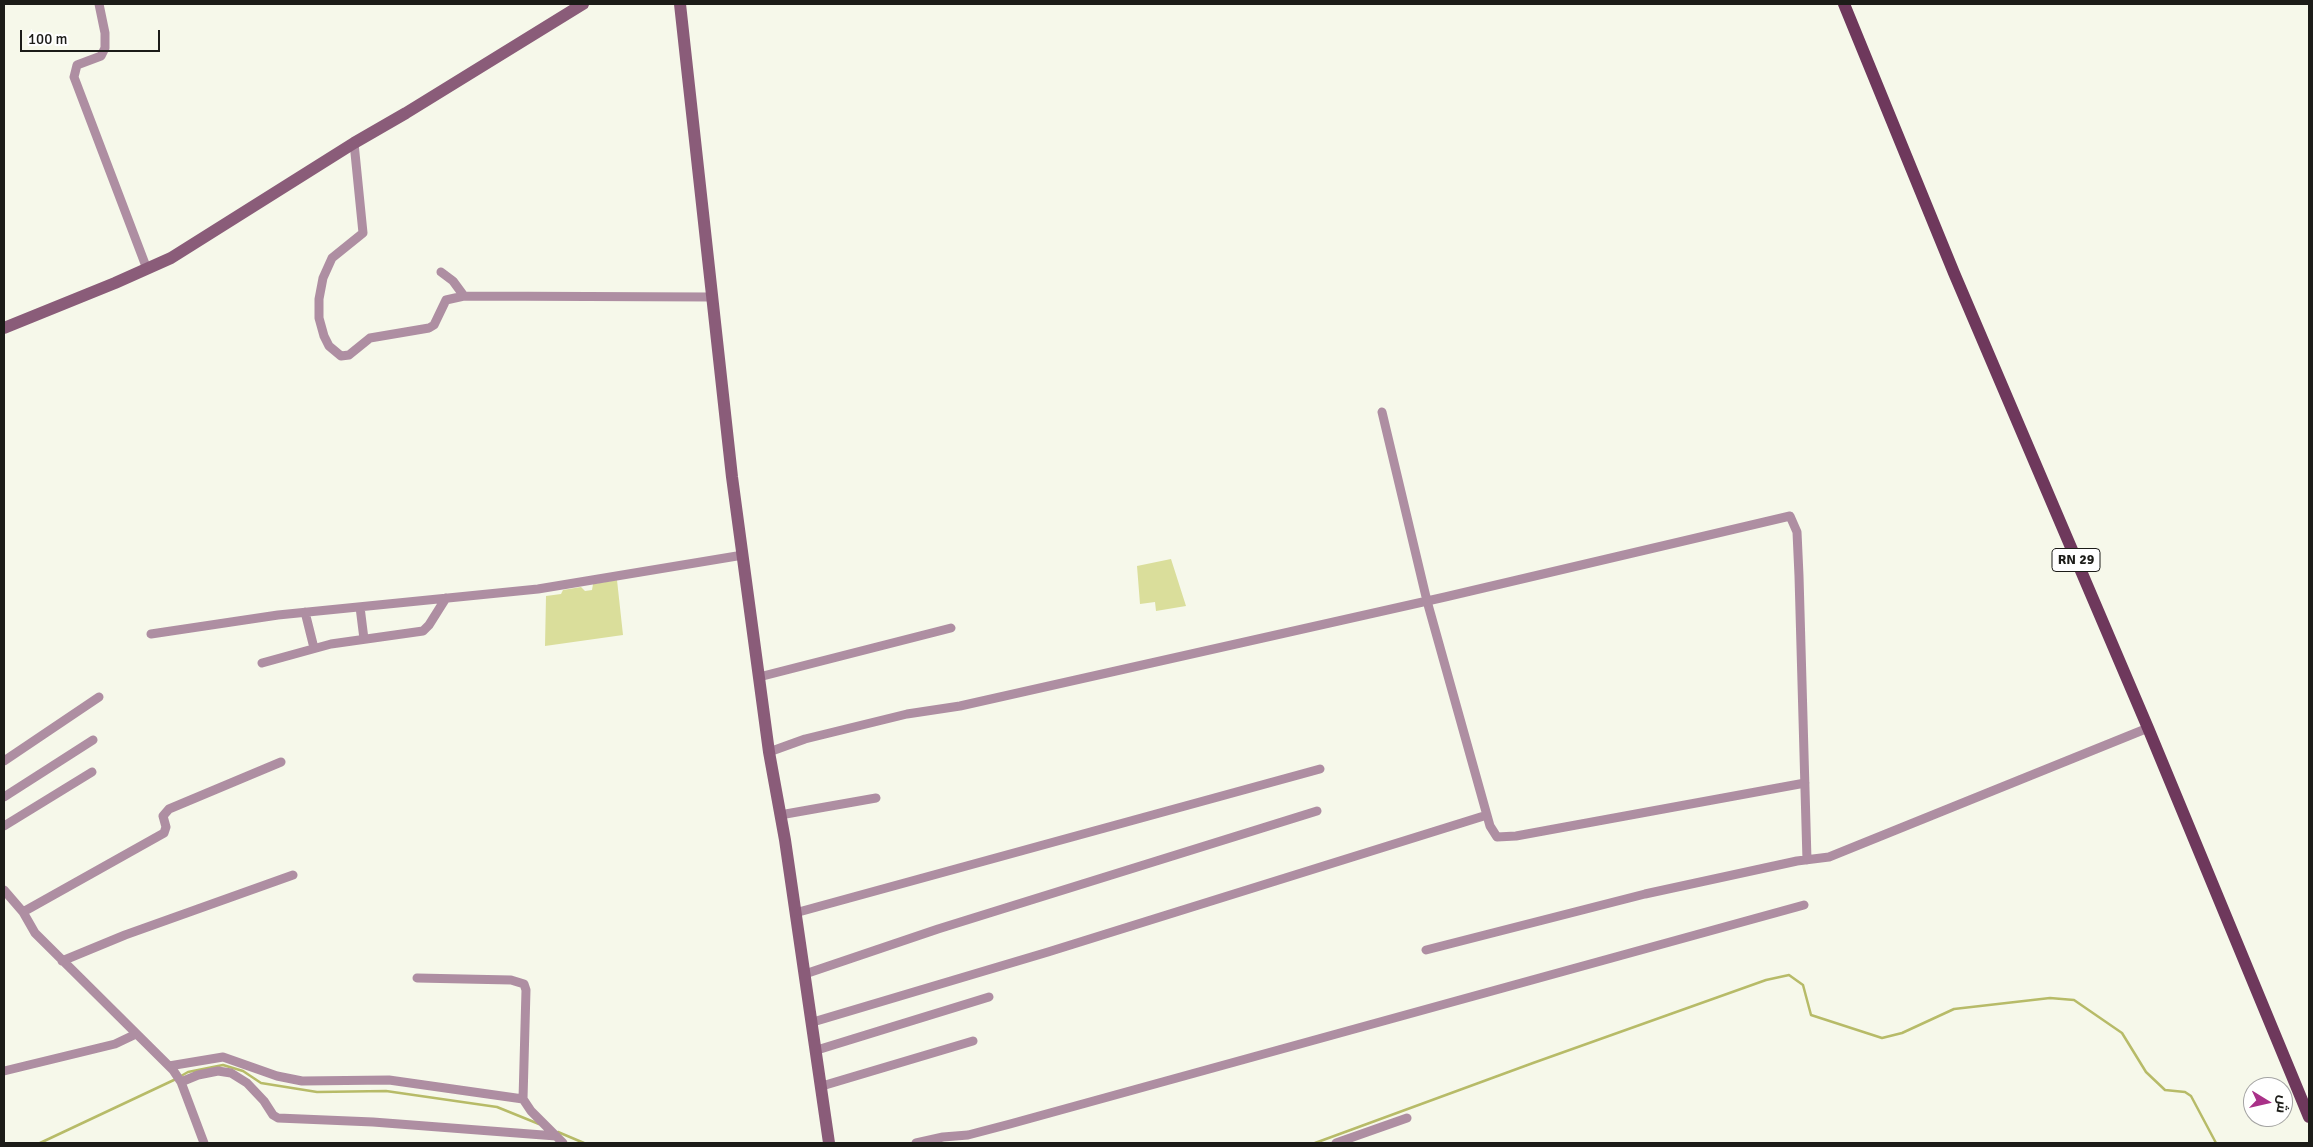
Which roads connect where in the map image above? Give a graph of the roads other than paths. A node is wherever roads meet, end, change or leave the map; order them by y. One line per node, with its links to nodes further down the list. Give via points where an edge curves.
1 (99, 4): 6 (street, via 105,48 100,56 77,65 74,77)
2 (583, 4): 5 (street)
3 (680, 4): 9 (street)
4 (1844, 4): 24 (main road, RN 29, via 1954,273)
5 (354, 143): 6 (street, via 198,242); 8 (street, via 363,233 332,258 323,278 319,318 329,346 341,356 349,355 370,338 429,328 434,325 446,300)
6 (147, 269): 10 (street)
7 (441, 272): 8 (street)
8 (464, 296): 9 (street)
9 (711, 297): 12 (street)
10 (4, 328)
11 (1382, 412): 14 (street)
12 (743, 555): 13 (street, via 538,589); 22 (street)
13 (446, 598): 15 (street); 19 (street, via 422,631)
14 (1427, 600): 26 (street, via 960,706 907,714 805,738); 31 (street, via 1790,516 1796,532); 35 (street)
15 (360, 606): 16 (street); 19 (street)
16 (305, 612): 18 (street); 20 (street)
17 (951, 628): 22 (street)
18 (151, 634)
19 (364, 639): 20 (street)
20 (314, 648): 21 (street)
21 (262, 663)
22 (759, 677): 26 (street)
23 (99, 697): 27 (street)
24 (2148, 728): 38 (street, via 1829,857); 58 (main road, RN 29)
25 (94, 740): 32 (street)
26 (769, 752): 36 (street)
27 (4, 760)
28 (281, 762): 42 (street, via 169,809 163,816 164,833)
29 (1320, 769): 43 (street)
30 (92, 772): 37 (street)
31 (1805, 783): 35 (street, via 1516,836 1497,837); 38 (street)
32 (4, 797)
33 (876, 798): 36 (street)
34 (1317, 811): 46 (street, via 938,929)
35 (1487, 814): 49 (street)
36 (780, 815): 43 (street)
37 (4, 826)
38 (1808, 860): 44 (street, via 1645,894)
39 (293, 875): 45 (street, via 142,928)
40 (4, 890): 42 (street)
41 (1804, 905): 64 (street, via 1010,1124)
42 (23, 912): 45 (street, via 35,933)
43 (795, 913): 46 (street)
44 (1426, 950)
45 (62, 961): 50 (street)
46 (805, 974): 49 (street)
47 (417, 978): 57 (street, via 512,980 524,984)
48 (989, 997): 52 (street)
49 (813, 1022): 52 (street)
50 (136, 1034): 53 (street); 54 (street, via 115,1044)
51 (973, 1041): 56 (street)
52 (817, 1050): 56 (street)
53 (171, 1068): 55 (street); 57 (street, via 223,1057 302,1081 389,1080)
54 (4, 1071)
55 (180, 1081): 60 (street, via 218,1071 231,1073 247,1084 278,1118); 61 (street)
56 (822, 1086): 63 (street)
57 (523, 1099): 60 (street)
58 (2309, 1117)
59 (1407, 1118): 65 (street)
60 (556, 1136): 62 (street)
61 (204, 1143)
62 (563, 1143)
63 (829, 1143)
64 (916, 1143)
65 (1336, 1143)

